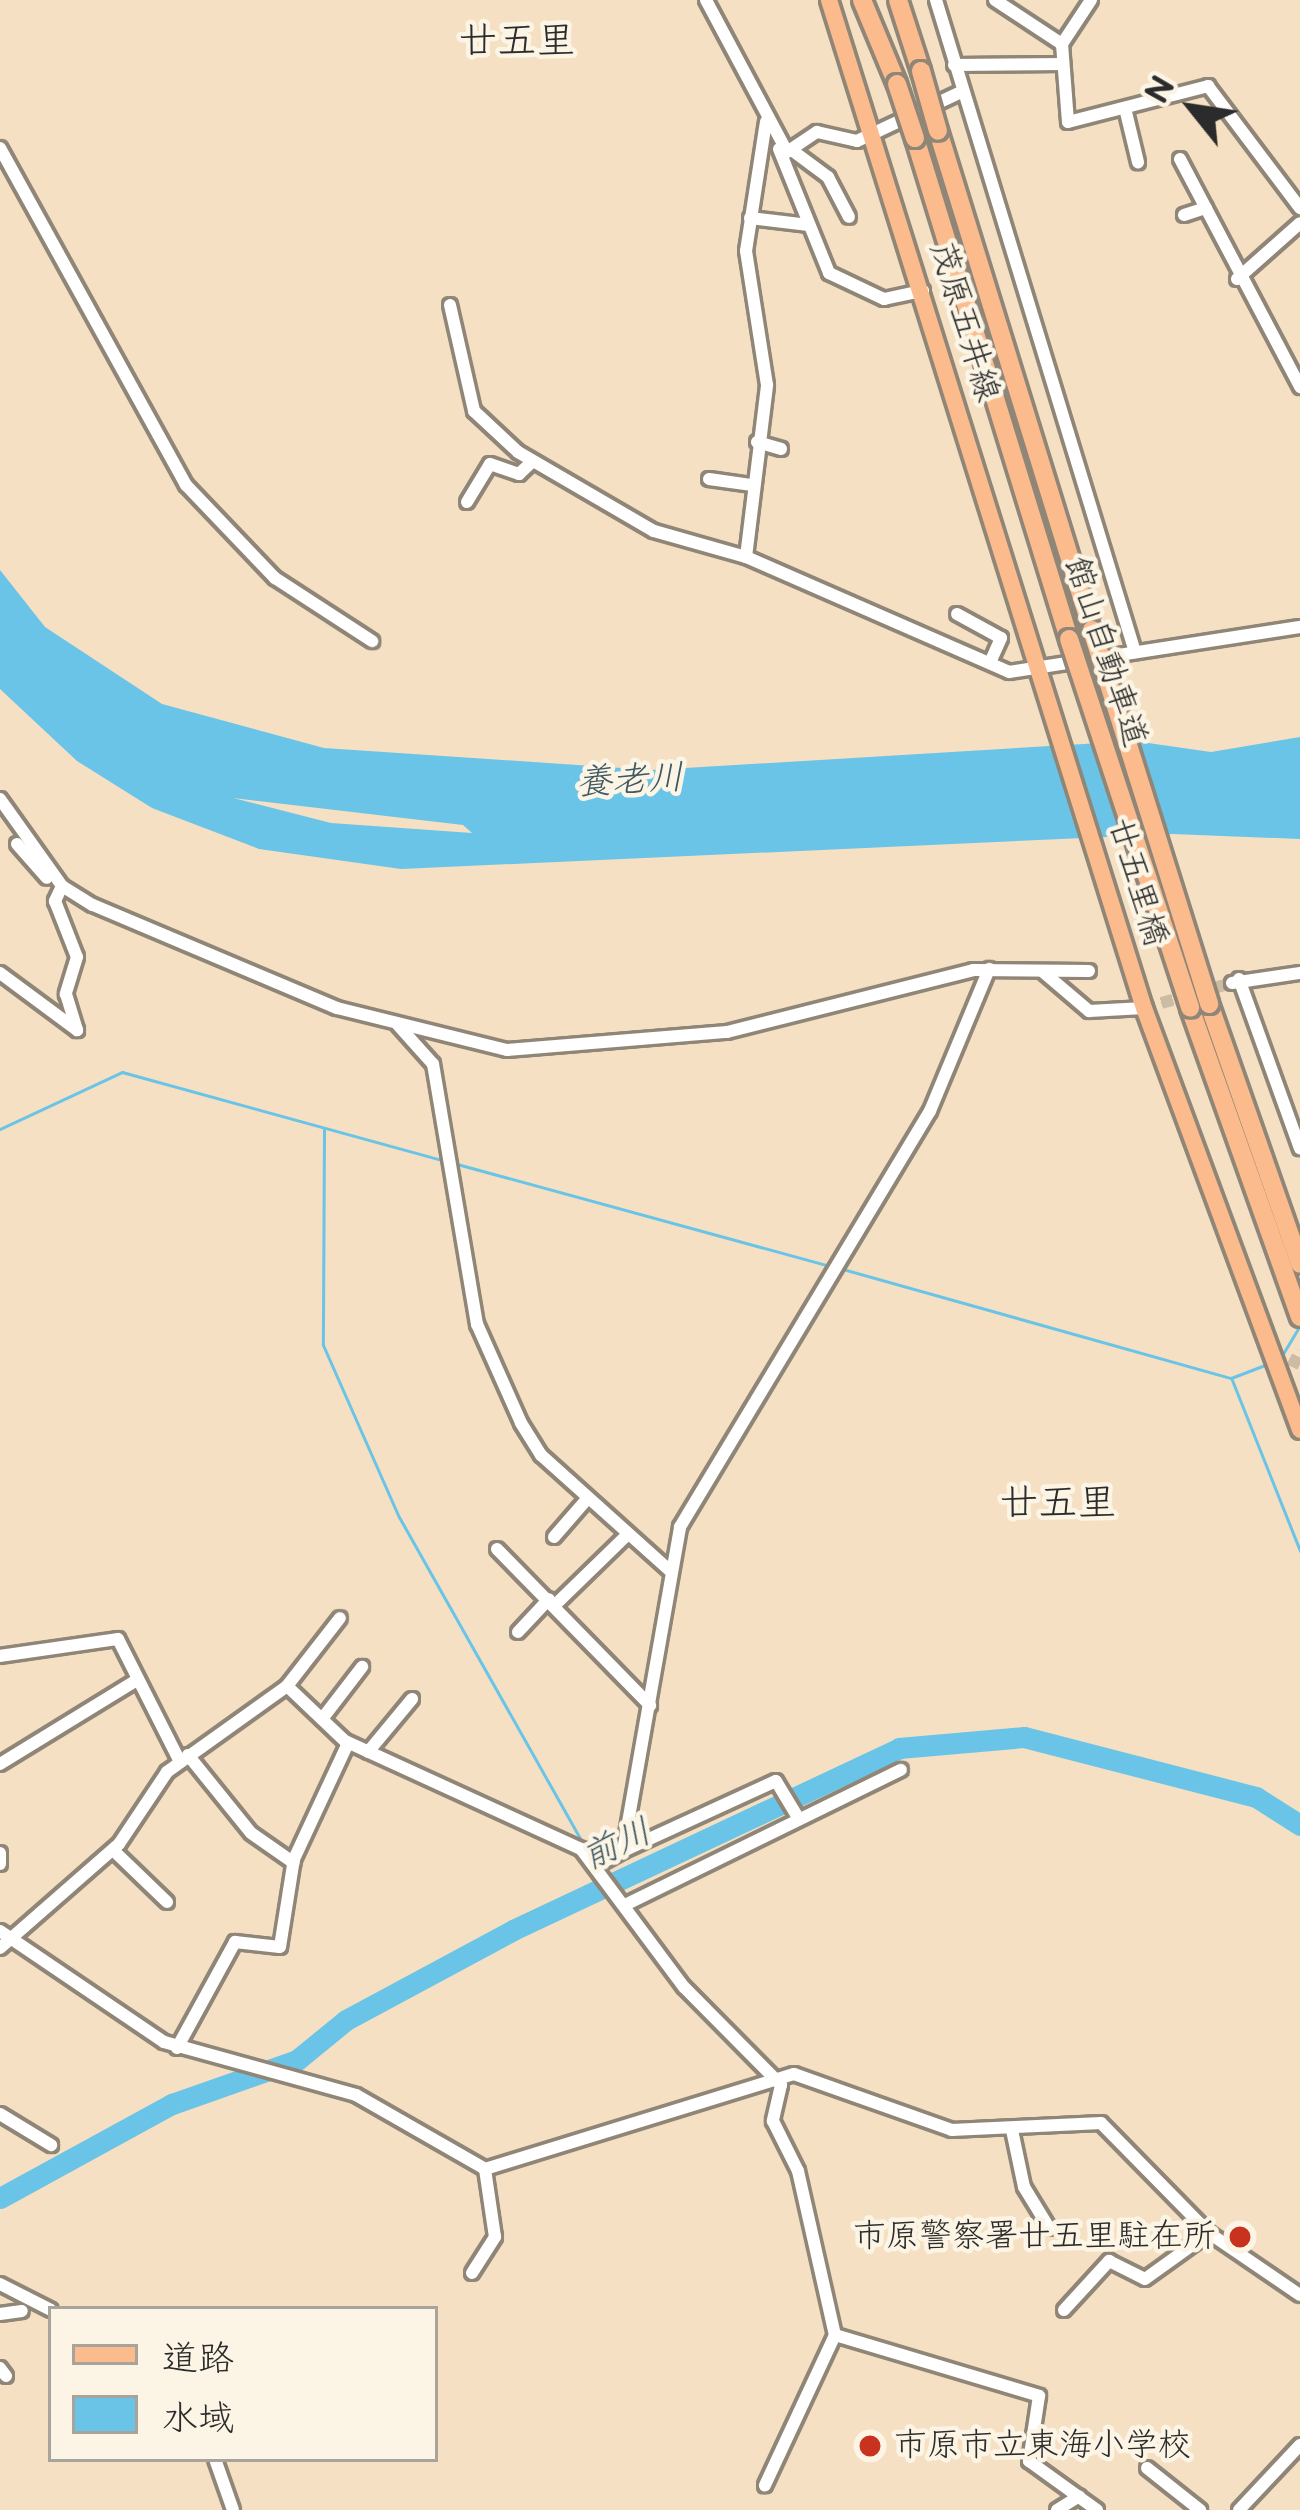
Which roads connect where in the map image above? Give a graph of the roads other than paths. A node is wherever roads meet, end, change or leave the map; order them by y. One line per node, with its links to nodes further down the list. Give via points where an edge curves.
1 (706, 0): 15 (street)
2 (830, 0): 16 (main road, 茂原五井線)
3 (862, 0): 12 (highway)
4 (872, 0): 12 (highway, 館山自動車道)
5 (898, 0): 55 (highway, 館山自動車道, bridge)
6 (936, 0): 10 (street)
7 (995, 0): 9 (street)
8 (1090, 0): 9 (street)
9 (1062, 44): 11 (street)
10 (954, 64): 11 (street); 13 (street)
11 (1063, 64): 14 (street, via 1068,122)
12 (897, 84): 55 (highway, 館山自動車道, bridge, via 1069,639)
13 (961, 92): 16 (street); 44 (street)
14 (1125, 107): 20 (street); 22 (street, via 1208,86)
15 (766, 122): 18 (street); 25 (street)
16 (873, 128): 18 (street, via 852,142 817,132); 29 (main road, 茂原五井線)
17 (0, 148): 32 (street)
18 (786, 150): 24 (street, via 828,177); 27 (street)
19 (1180, 159): 21 (street)
20 (1138, 162)
21 (1206, 208): 23 (street); 28 (street)
22 (1300, 208)
23 (1184, 215)
24 (849, 217)
25 (750, 218): 27 (street); 34 (street, via 767,385)
26 (1300, 224): 28 (street)
27 (809, 225): 29 (street, via 829,273 884,299)
28 (1237, 279): 33 (street)
29 (923, 291): 46 (main road, 茂原五井線)
30 (450, 305): 36 (street, via 474,411)
31 (130, 340): 32 (street)
32 (117, 352): 43 (street, via 177,472 222,527 275,578)
33 (1300, 387)
34 (758, 442): 35 (street); 38 (street)
35 (782, 449)
36 (532, 462): 39 (street, via 519,474 490,464); 40 (street, via 654,531)
37 (709, 479): 38 (street)
38 (752, 485): 40 (street)
39 (467, 502)
40 (746, 556): 45 (street)
41 (958, 614): 45 (street, via 1001,638)
42 (1300, 627): 44 (street)
43 (372, 641)
44 (1135, 652): 46 (street)
45 (992, 658): 46 (street, via 1009,672)
46 (1038, 663): 56 (main road, 廿五里橋)
47 (0, 799): 49 (street)
48 (16, 844): 49 (street)
49 (55, 897): 53 (street, via 77,957 66,994 77,1030); 57 (street)
50 (989, 969): 52 (street); 57 (street, via 728,1032 544,1051); 66 (street, via 930,1111 680,1527)
51 (1088, 970): 52 (street)
52 (1042, 971): 56 (street, via 1090,1012)
53 (0, 973)
54 (1300, 973): 58 (street, via 1235,981)
55 (1199, 1006): 59 (highway, 館山自動車道); 60 (highway, 館山自動車道)
56 (1144, 1008): 61 (main road, via 1286,1374)
57 (392, 1022): 62 (street, via 433,1064 483,1310 477,1324 521,1423)
58 (1300, 1148)
59 (1300, 1264)
60 (1300, 1317)
61 (1300, 1430)
62 (587, 1499): 63 (street); 64 (street)
63 (626, 1536): 66 (street); 67 (street)
64 (554, 1537)
65 (497, 1549): 67 (street)
66 (669, 1570): 75 (street)
67 (552, 1602): 69 (street); 75 (street)
68 (340, 1618): 73 (street)
69 (518, 1631)
70 (0, 1656): 72 (street, via 118,1639)
71 (362, 1667): 76 (street)
72 (134, 1682): 79 (street); 80 (street)
73 (287, 1686): 76 (street); 79 (street)
74 (412, 1699): 78 (street)
75 (650, 1705): 84 (street)
76 (322, 1719): 77 (street)
77 (348, 1742): 78 (street); 86 (street)
78 (368, 1752): 88 (street)
79 (184, 1759): 83 (street); 86 (street, via 251,1833)
80 (0, 1765)
81 (902, 1771): 90 (street)
82 (796, 1816): 84 (street, via 776,1780)
83 (113, 1850): 89 (street); 92 (street)
84 (623, 1851): 88 (street)
85 (0, 1853): 87 (street)
86 (294, 1863): 93 (street, via 280,1947 239,1938)
87 (0, 1864)
88 (598, 1865): 90 (street)
89 (167, 1902)
90 (627, 1904): 94 (street, via 684,1987)
91 (0, 1931): 92 (street)
92 (6, 1945): 93 (street)
93 (177, 2048): 98 (street, via 356,2095)
94 (776, 2080): 96 (street, via 794,2074 952,2130); 98 (street); 108 (street, via 773,2121 798,2171)
95 (0, 2114): 97 (street)
96 (1012, 2130): 99 (street, via 1024,2187); 100 (street, via 1101,2123)
97 (50, 2145)
98 (485, 2169): 101 (street, via 495,2236)
99 (1049, 2228)
100 (1209, 2233): 103 (street); 105 (street, via 1145,2279 1109,2260)
101 (472, 2272)
102 (0, 2284): 104 (street)
103 (1300, 2295)
104 (48, 2308)
105 (1064, 2310)
106 (22, 2311): 107 (street)
107 (0, 2314)
108 (835, 2335): 112 (street); 113 (street, via 1039,2396 1032,2465)
109 (1300, 2445): 118 (street)
110 (216, 2462): 114 (street)
111 (1147, 2468): 117 (street)
112 (765, 2485)
113 (1078, 2496): 115 (street); 116 (street)
114 (232, 2510)
115 (1057, 2510)
116 (1097, 2510)
117 (1200, 2510)
118 (1239, 2510)

